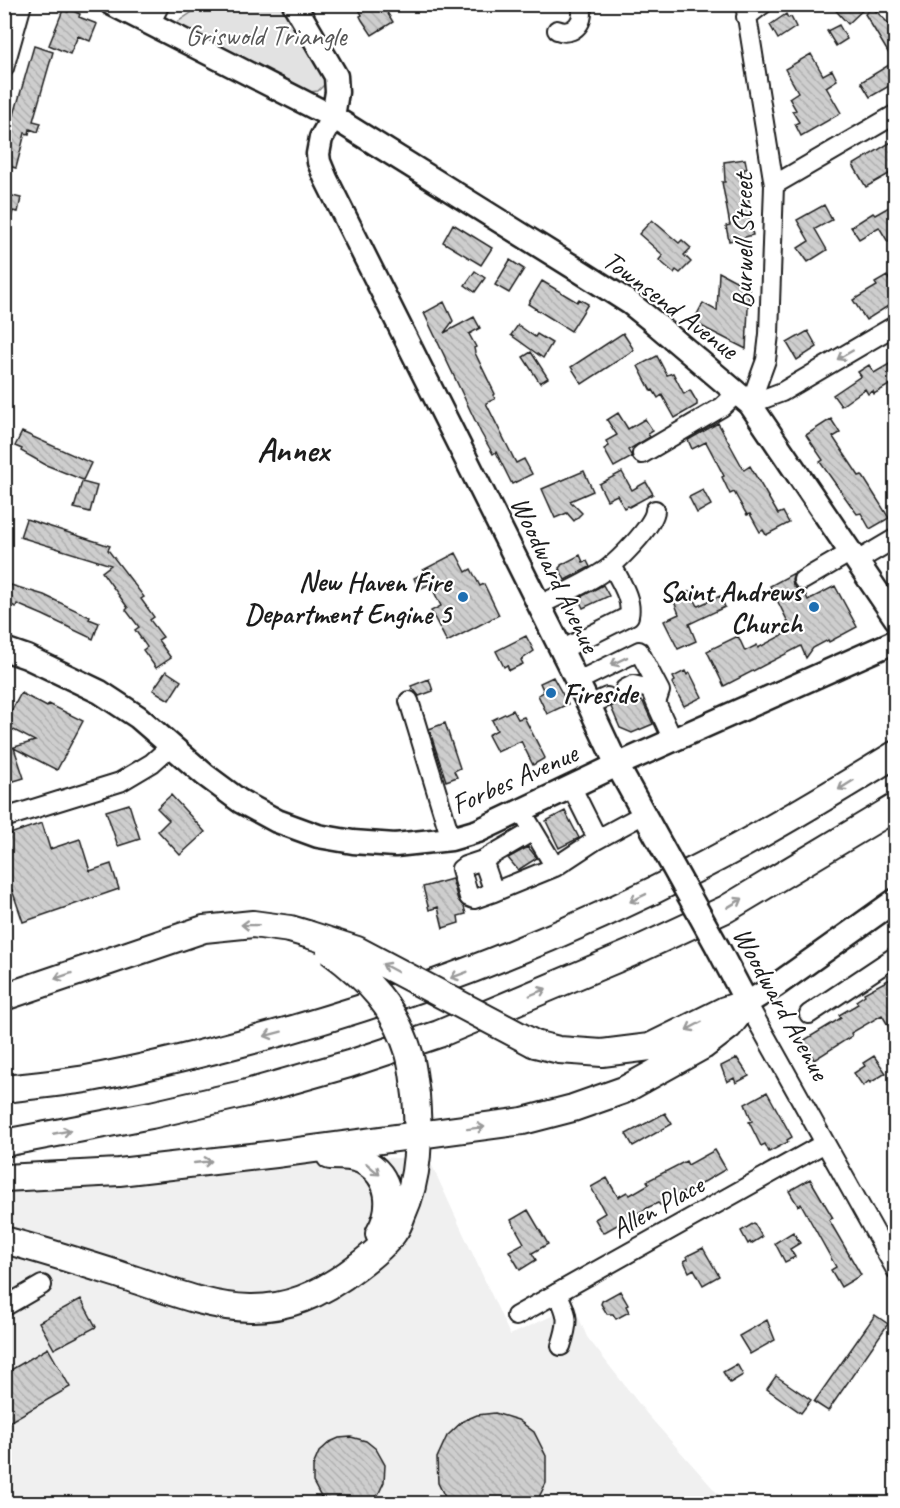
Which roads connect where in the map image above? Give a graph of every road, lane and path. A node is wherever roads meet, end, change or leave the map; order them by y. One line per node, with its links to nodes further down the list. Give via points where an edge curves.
1 (22, 4): 9 (street)
2 (112, 4): 7 (main road, Townsend Avenue)
3 (294, 4): 12 (main road, Woodward Avenue, via 336,76)
4 (580, 4): 8 (street, via 582,22 574,30)
5 (763, 4): 6 (street)
6 (745, 11): 13 (street, Burwell Street)
7 (155, 14): 12 (main road, Townsend Avenue)
8 (557, 30)
9 (8, 43): 10 (street)
10 (4, 68)
11 (896, 114): 13 (street)
12 (333, 117): 15 (main road, Townsend Avenue, via 630,303); 22 (main road, Woodward Avenue, via 321,138 319,162)
13 (774, 185): 15 (street, Burwell Street, via 766,360)
14 (896, 325): 15 (street, one-way to 15, via 782,392)
15 (744, 398): 16 (street); 19 (main road, Townsend Avenue)
16 (642, 454)
17 (655, 510): 20 (street, via 643,532)
18 (896, 538): 19 (street)
19 (854, 557): 21 (street); 23 (main road, Townsend Avenue)
20 (612, 565): 22 (street); 26 (street, via 631,608 629,616)
21 (803, 580)
22 (538, 606): 26 (main road, Woodward Avenue)
23 (896, 619)
24 (896, 641): 31 (main road, Forbes Avenue)
25 (4, 649): 32 (main road, Forbes Avenue, via 100,692)
26 (561, 651): 27 (main road, Woodward Avenue)
27 (576, 682): 30 (street, one-way to 27, via 660,692 639,651); 34 (main road, Woodward Avenue, via 599,705)
28 (633, 690): 30 (street, via 650,689)
29 (409, 701): 41 (street)
30 (656, 703): 31 (street)
31 (673, 740): 34 (main road, Forbes Avenue)
32 (172, 745): 39 (street, via 152,764 120,782); 41 (main road, Forbes Avenue, via 240,801 277,821 318,836 395,845)
33 (896, 754): 52 (highway, one-way to 52, via 790,818 669,883 564,932 437,983 298,1028 181,1059 85,1079)
34 (617, 765): 35 (main road, Forbes Avenue); 38 (main road, Woodward Avenue)
35 (571, 786): 37 (main road, Forbes Avenue); 42 (street)
36 (896, 807): 54 (highway, one-way to 36, via 247,1093 349,1065 439,1034 726,909)
37 (521, 810): 40 (street); 41 (main road, Forbes Avenue)
38 (644, 814): 42 (street); 50 (main road, Woodward Avenue, bridge)
39 (4, 818)
40 (533, 831): 43 (street); 44 (street)
41 (451, 839)
42 (596, 840): 44 (street)
43 (483, 860): 45 (street); 45 (street, via 461,869 469,897)
44 (555, 867): 45 (street)
45 (494, 892)
46 (896, 900): 50 (main road)
47 (307, 934): 49 (highway, one-way to 49, via 253,924 204,929); 50 (highway, one-way to 47, bridge, via 650,1047 602,1053 559,1050 535,1044 357,950); 53 (highway, bridge, via 357,971 392,1014 409,1053)
48 (896, 956): 51 (street)
49 (4, 997)
50 (747, 1003): 53 (highway, one-way to 50, via 523,1122 624,1090 703,1046 729,1026); 55 (street, Woodward Avenue)
51 (809, 1014)
52 (4, 1089)
53 (418, 1135): 56 (highway); 60 (highway, via 413,1187 394,1232)
54 (4, 1143)
55 (825, 1143): 59 (street, Woodward Avenue); 62 (street, Allen Place)
56 (276, 1154): 57 (highway, one-way to 56, via 118,1172); 60 (highway, one-way to 60, via 362,1160 384,1180 388,1197 385,1224)
57 (4, 1178)
58 (4, 1240): 60 (highway, via 206,1303 234,1308 288,1305)
59 (896, 1270)
60 (347, 1275)
61 (42, 1285): 63 (street)
62 (557, 1293): 64 (street, Allen Place); 65 (street, via 568,1319)
63 (4, 1307)
64 (516, 1316)
65 (561, 1346)

